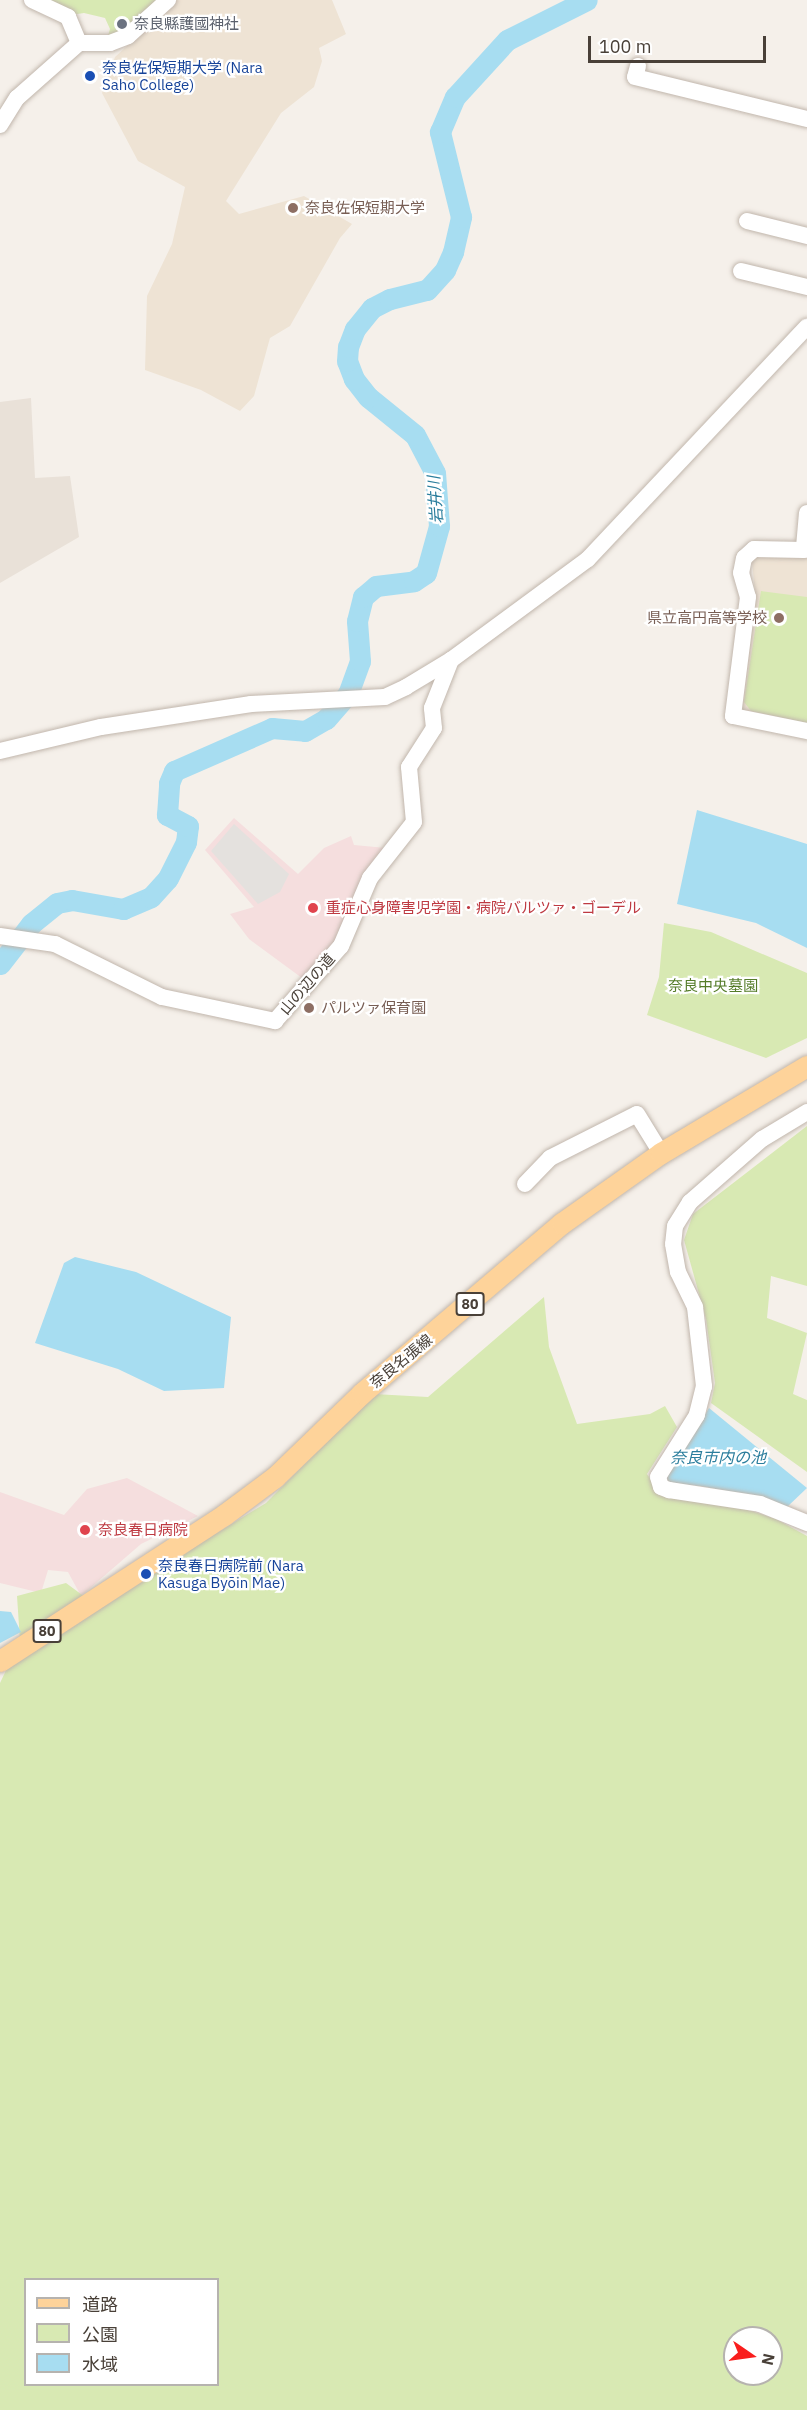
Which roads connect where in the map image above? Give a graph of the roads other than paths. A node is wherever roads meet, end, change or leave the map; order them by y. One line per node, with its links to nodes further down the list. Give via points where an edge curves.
1 (32, 0): 3 (street, via 68,17)
2 (168, 0): 3 (street, via 128,36 110,43)
3 (79, 43): 6 (street, via 17,98)
4 (638, 66): 5 (street, via 635,77)
5 (807, 119)
6 (0, 125)
7 (747, 221): 8 (street)
8 (807, 236)
9 (741, 271): 10 (street)
10 (807, 287)
11 (807, 327): 13 (street, via 588,559)
12 (807, 513): 14 (street, via 804,550 754,549 744,558 741,573 748,597 733,716)
13 (451, 660): 15 (street, via 385,697 239,705 101,728); 16 (street, 山の辺の道, via 432,708 434,728 409,767 414,822 370,878 340,946 275,1021 162,997 55,944)
14 (807, 731)
15 (0, 751)
16 (4, 936)
17 (807, 1066): 19 (main road, 奈良名張線 / 80)
18 (807, 1112): 21 (street, via 762,1139 690,1202 675,1226 678,1272 695,1307 704,1386 697,1415 658,1477 661,1486 669,1490 760,1504)
19 (661, 1153): 20 (street, via 637,1114 550,1158); 22 (main road, 奈良名張線 / 80, via 562,1223 362,1393 275,1477 224,1515)
20 (525, 1184)
21 (807, 1523)
22 (0, 1661)

